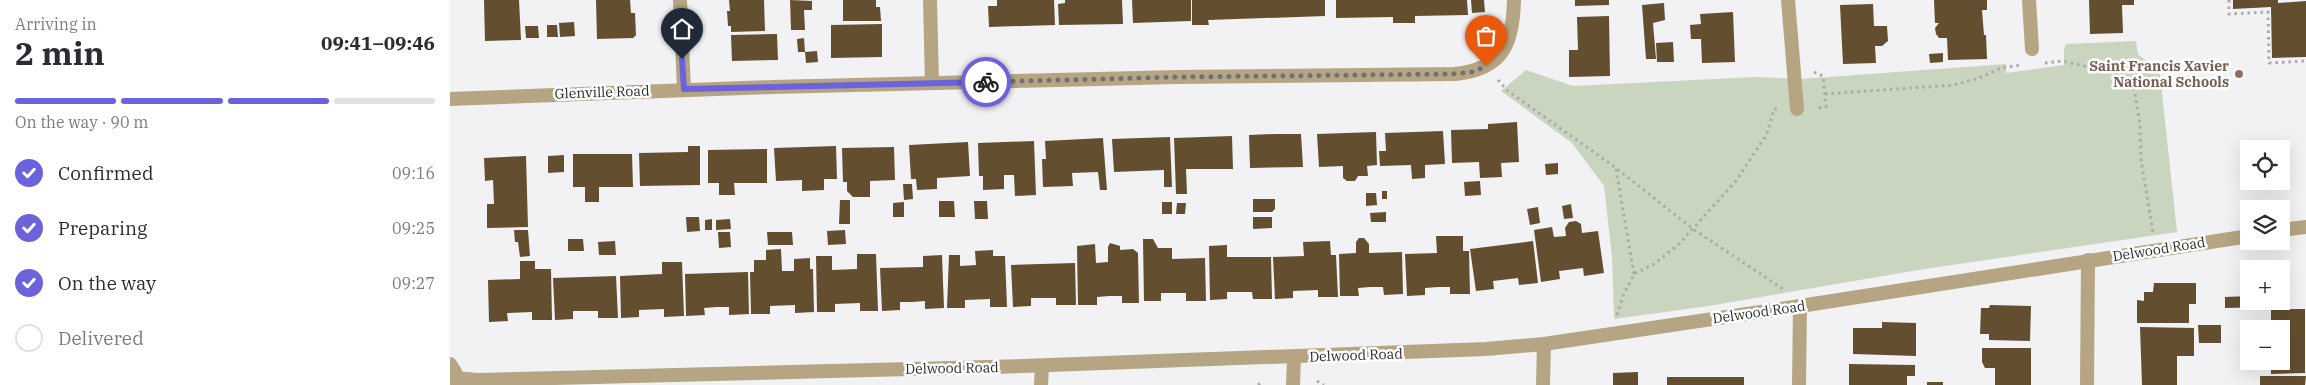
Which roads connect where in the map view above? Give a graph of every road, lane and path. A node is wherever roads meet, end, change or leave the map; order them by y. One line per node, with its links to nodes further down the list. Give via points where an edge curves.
1 (680, 0): 14 (street)
2 (930, 0): 13 (street)
3 (1514, 0): 11 (street, Glenville Road, via 1514,26 1509,40 1500,54)
4 (1788, 0): 17 (street)
5 (2029, 0): 7 (street)
6 (2229, 0): 8 (path, via 2230,14 2268,12 2269,62)
7 (2032, 49)
8 (2306, 61)
9 (2043, 63): 23 (path, via 2062,62 2122,75 2133,82 2140,124 2141,160)
10 (2024, 65): 15 (path, via 2001,68 1954,85)
11 (1486, 66): 13 (street, Glenville Road, via 1473,72 1452,74); 18 (path, via 1508,92)
12 (1808, 69): 15 (path, via 1823,76)
13 (932, 83): 14 (street, Glenville Road)
14 (684, 89): 16 (street, Glenville Road)
15 (1825, 94): 17 (path, via 1826,107)
16 (450, 99)
17 (1797, 109): 20 (path, via 1774,110 1766,134 1749,163)
18 (1616, 168): 20 (path); 25 (path)
19 (2306, 227): 21 (street)
20 (1693, 229): 25 (path, via 1654,264); 26 (path, via 1779,284)
21 (2290, 229)
22 (2240, 237): 23 (street, Delwood Road)
23 (2156, 250): 24 (street, Delwood Road)
24 (2088, 260): 26 (street, Delwood Road); 42 (street)
25 (1634, 274): 27 (path, via 1623,296)
26 (1800, 306): 27 (street, Delwood Road); 41 (street)
27 (1613, 332): 28 (street, Delwood Road)
28 (1544, 344): 29 (street, Delwood Road); 40 (street)
29 (1294, 357): 31 (street, Delwood Road); 38 (street)
30 (450, 364): 35 (street, via 455,372)
31 (1042, 366): 32 (street, Delwood Road); 36 (street)
32 (792, 378): 35 (street, Delwood Road)
33 (1263, 381): 37 (path)
34 (1317, 381): 39 (path)
35 (455, 382)
36 (1041, 385)
37 (1258, 385)
38 (1293, 385)
39 (1324, 385)
40 (1543, 385)
41 (1799, 385)
42 (2087, 385)

